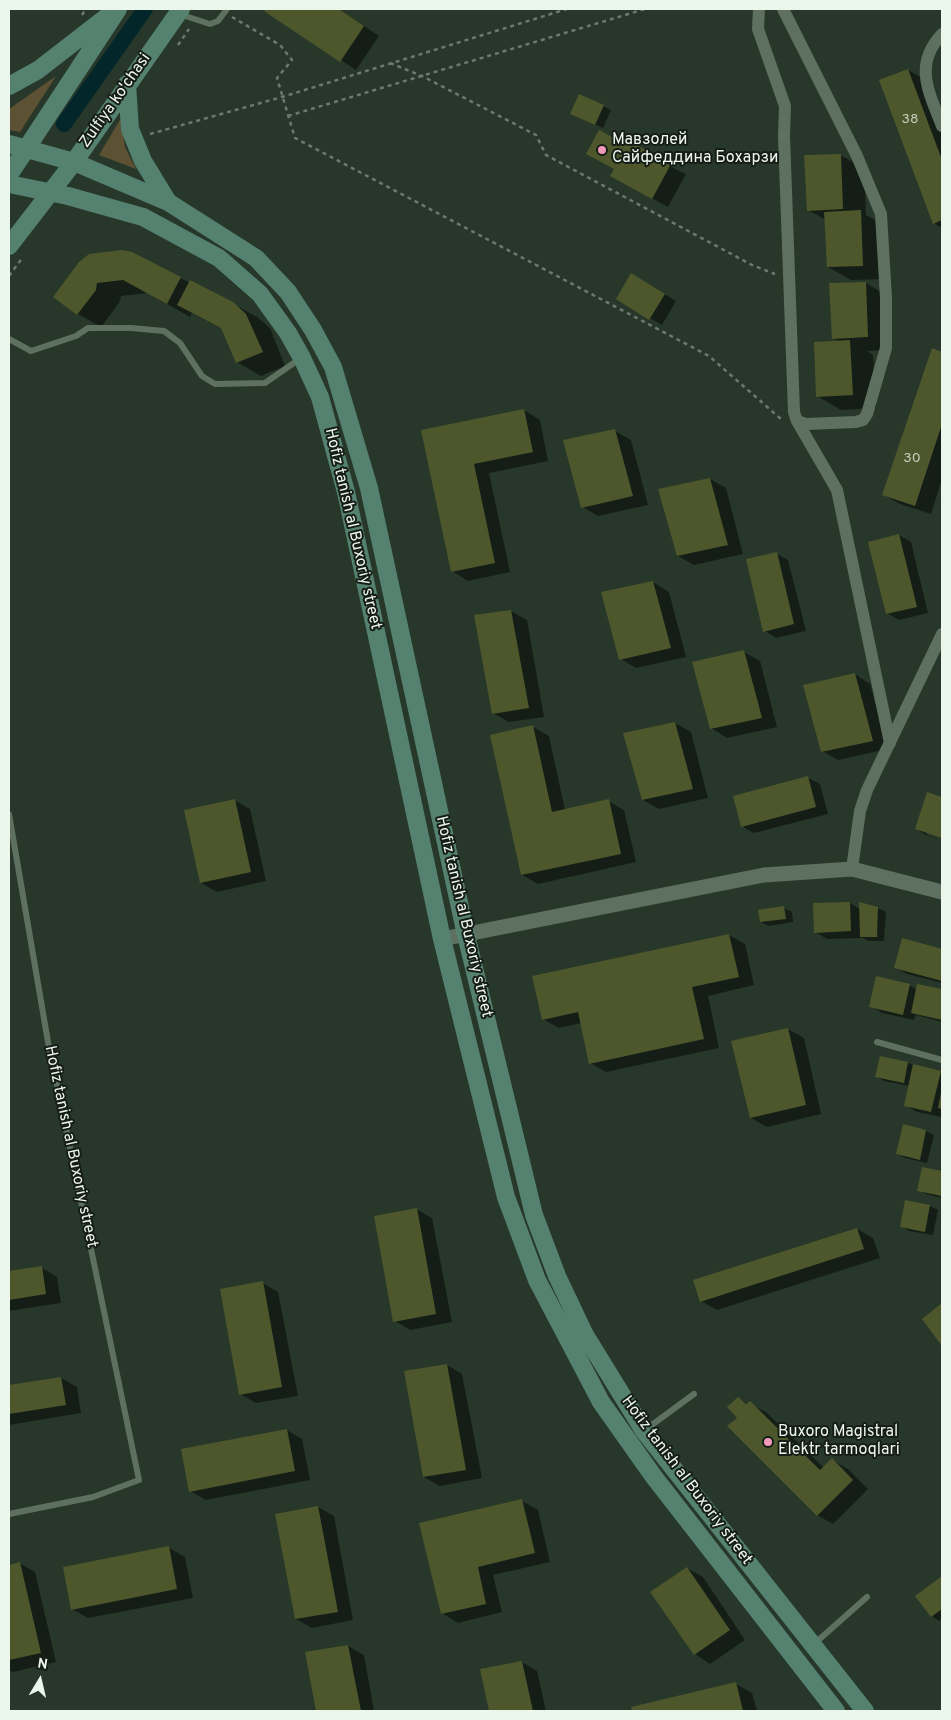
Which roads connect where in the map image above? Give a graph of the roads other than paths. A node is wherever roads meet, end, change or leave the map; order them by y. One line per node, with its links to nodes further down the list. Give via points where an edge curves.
1 (118, 9): 9 (main road, via 38,70); 12 (main road)
2 (759, 9): 21 (street, via 758,29 786,106 784,136)
3 (784, 9): 21 (street, via 857,156 881,214 886,298 886,348 863,420 806,424)
4 (179, 11): 5 (lane, via 210,24 218,21); 8 (main road, Zulfiya ko'chasi)
5 (226, 11)
6 (942, 34): 7 (street)
7 (937, 48): 10 (street, via 926,59 926,83)
8 (127, 84): 13 (main road, Zulfiya ko'chasi); 17 (main road, via 128,113 134,139 143,161)
9 (9, 86)
10 (942, 126)
11 (9, 144): 12 (main road, Hofiz tanish al Buxoriy street)
12 (28, 148): 13 (main road, Hofiz tanish al Buxoriy street); 14 (main road)
13 (74, 162): 16 (main road, Zulfiya ko'chasi); 17 (main road, Hofiz tanish al Buxoriy street)
14 (9, 175)
15 (9, 184): 16 (main road, Hofiz tanish al Buxoriy street)
16 (51, 192): 18 (main road, Zulfiya ko'chasi); 20 (main road, Hofiz tanish al Buxoriy street, via 143,217 219,258 260,294)
17 (168, 202): 27 (main road, Hofiz tanish al Buxoriy street, via 256,258 288,292 333,367 369,488)
18 (9, 246)
19 (9, 339): 20 (lane, via 31,351 76,336 88,328 164,330 180,343 202,376 215,384 265,383)
20 (302, 358): 28 (main road, Hofiz tanish al Buxoriy street, via 320,397 346,492)
21 (796, 421): 23 (street, via 837,490)
22 (942, 634): 23 (street)
23 (890, 743): 25 (street, via 860,811)
24 (9, 814): 33 (lane, Hofiz tanish al Buxoriy street, via 48,1042 139,1480 93,1497)
25 (852, 869): 26 (street); 27 (street, via 764,875)
26 (942, 892)
27 (466, 934): 28 (street); 32 (main road, Hofiz tanish al Buxoriy street, via 534,1215 585,1336)
28 (442, 939): 36 (main road, Hofiz tanish al Buxoriy street, via 506,1196 537,1280 602,1402 654,1476)
29 (877, 1042): 30 (lane)
30 (942, 1060)
31 (694, 1394): 32 (lane)
32 (644, 1431): 35 (main road, Hofiz tanish al Buxoriy street)
33 (9, 1514)
34 (868, 1597): 35 (lane)
35 (813, 1644): 37 (main road, Hofiz tanish al Buxoriy street)
36 (836, 1711)
37 (865, 1711)

